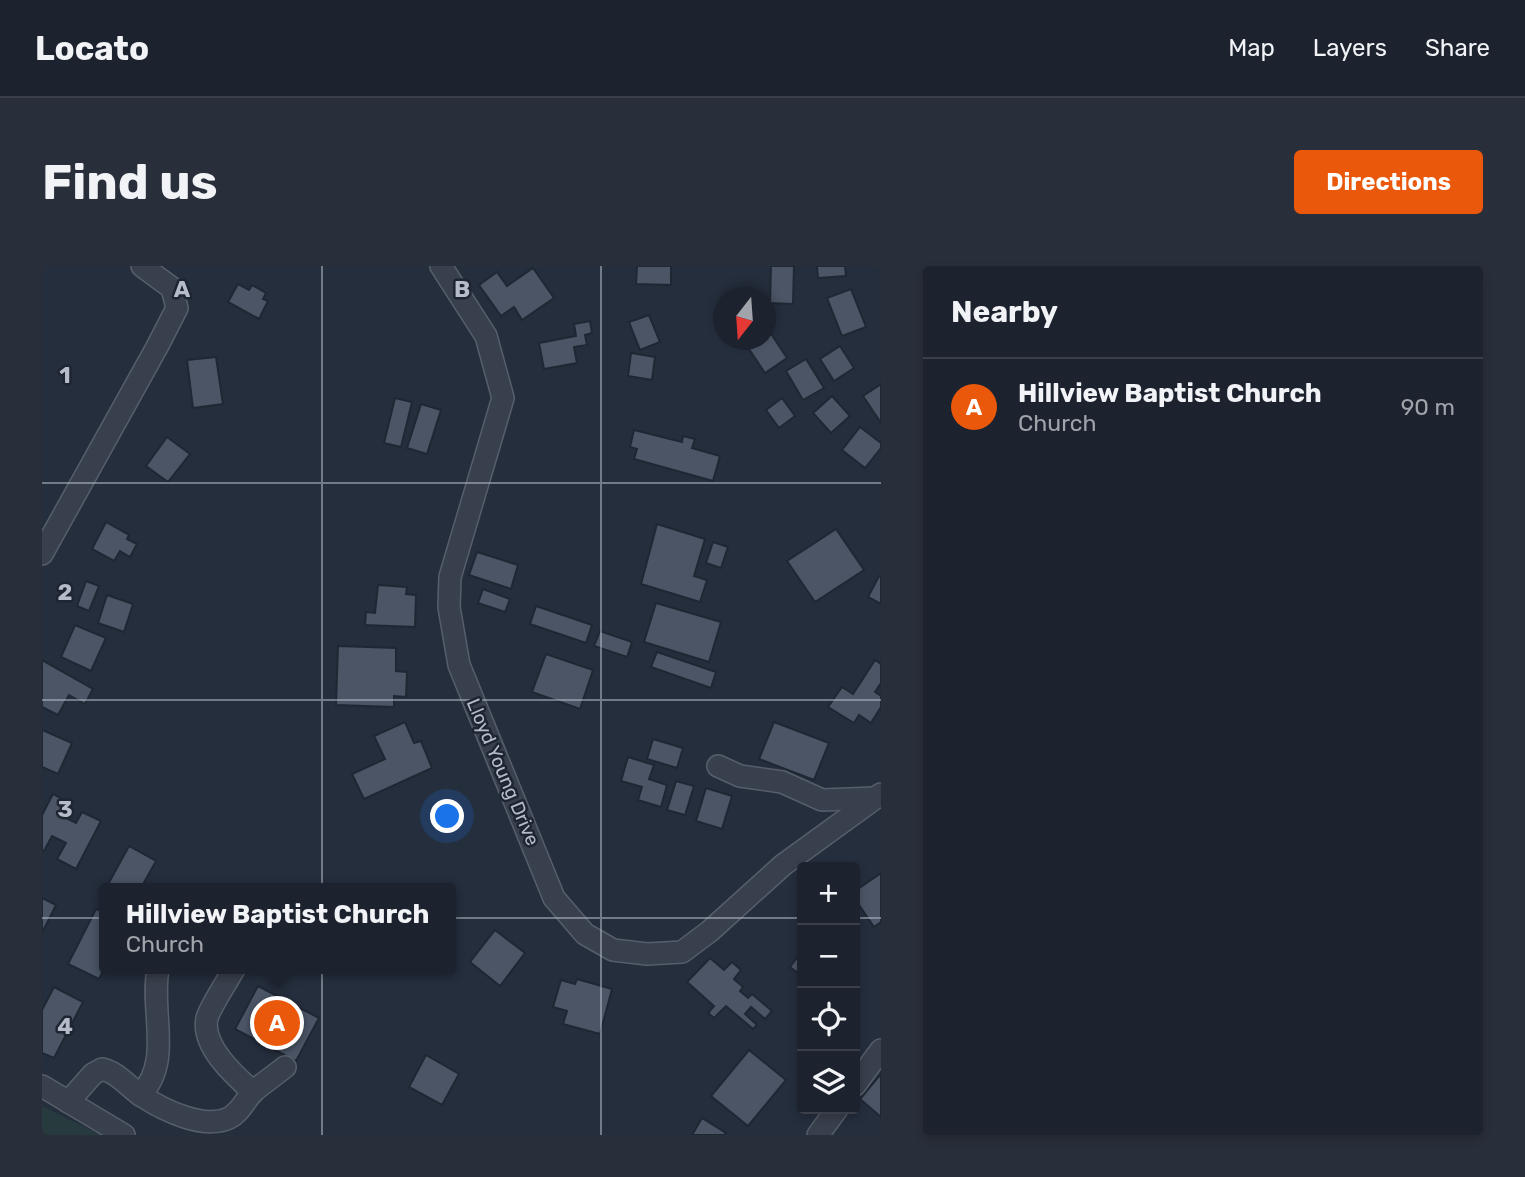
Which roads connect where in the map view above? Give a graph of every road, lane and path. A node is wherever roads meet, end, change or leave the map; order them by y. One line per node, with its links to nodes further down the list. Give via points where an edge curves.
1 (142, 266): 3 (street, via 172,288 177,308)
2 (441, 266): 5 (street, Lloyd Young Drive, via 486,337 503,398 450,577 449,607 458,664 554,898 585,934 613,950 682,952 783,865)
3 (42, 554)
4 (718, 766): 5 (street, via 740,776 782,782 822,800)
5 (879, 796)
6 (157, 974): 13 (street, via 157,1071)
7 (231, 974): 12 (street, via 207,1017 207,1030 217,1054)
8 (881, 1049): 10 (street)
9 (285, 1067): 12 (street)
10 (860, 1078)
11 (42, 1086): 14 (street)
12 (253, 1092): 13 (street, via 237,1112 216,1122 173,1115)
13 (140, 1095): 14 (street, via 113,1071 102,1069)
14 (68, 1102): 16 (street)
15 (833, 1114): 17 (street)
16 (124, 1135)
17 (818, 1135)

